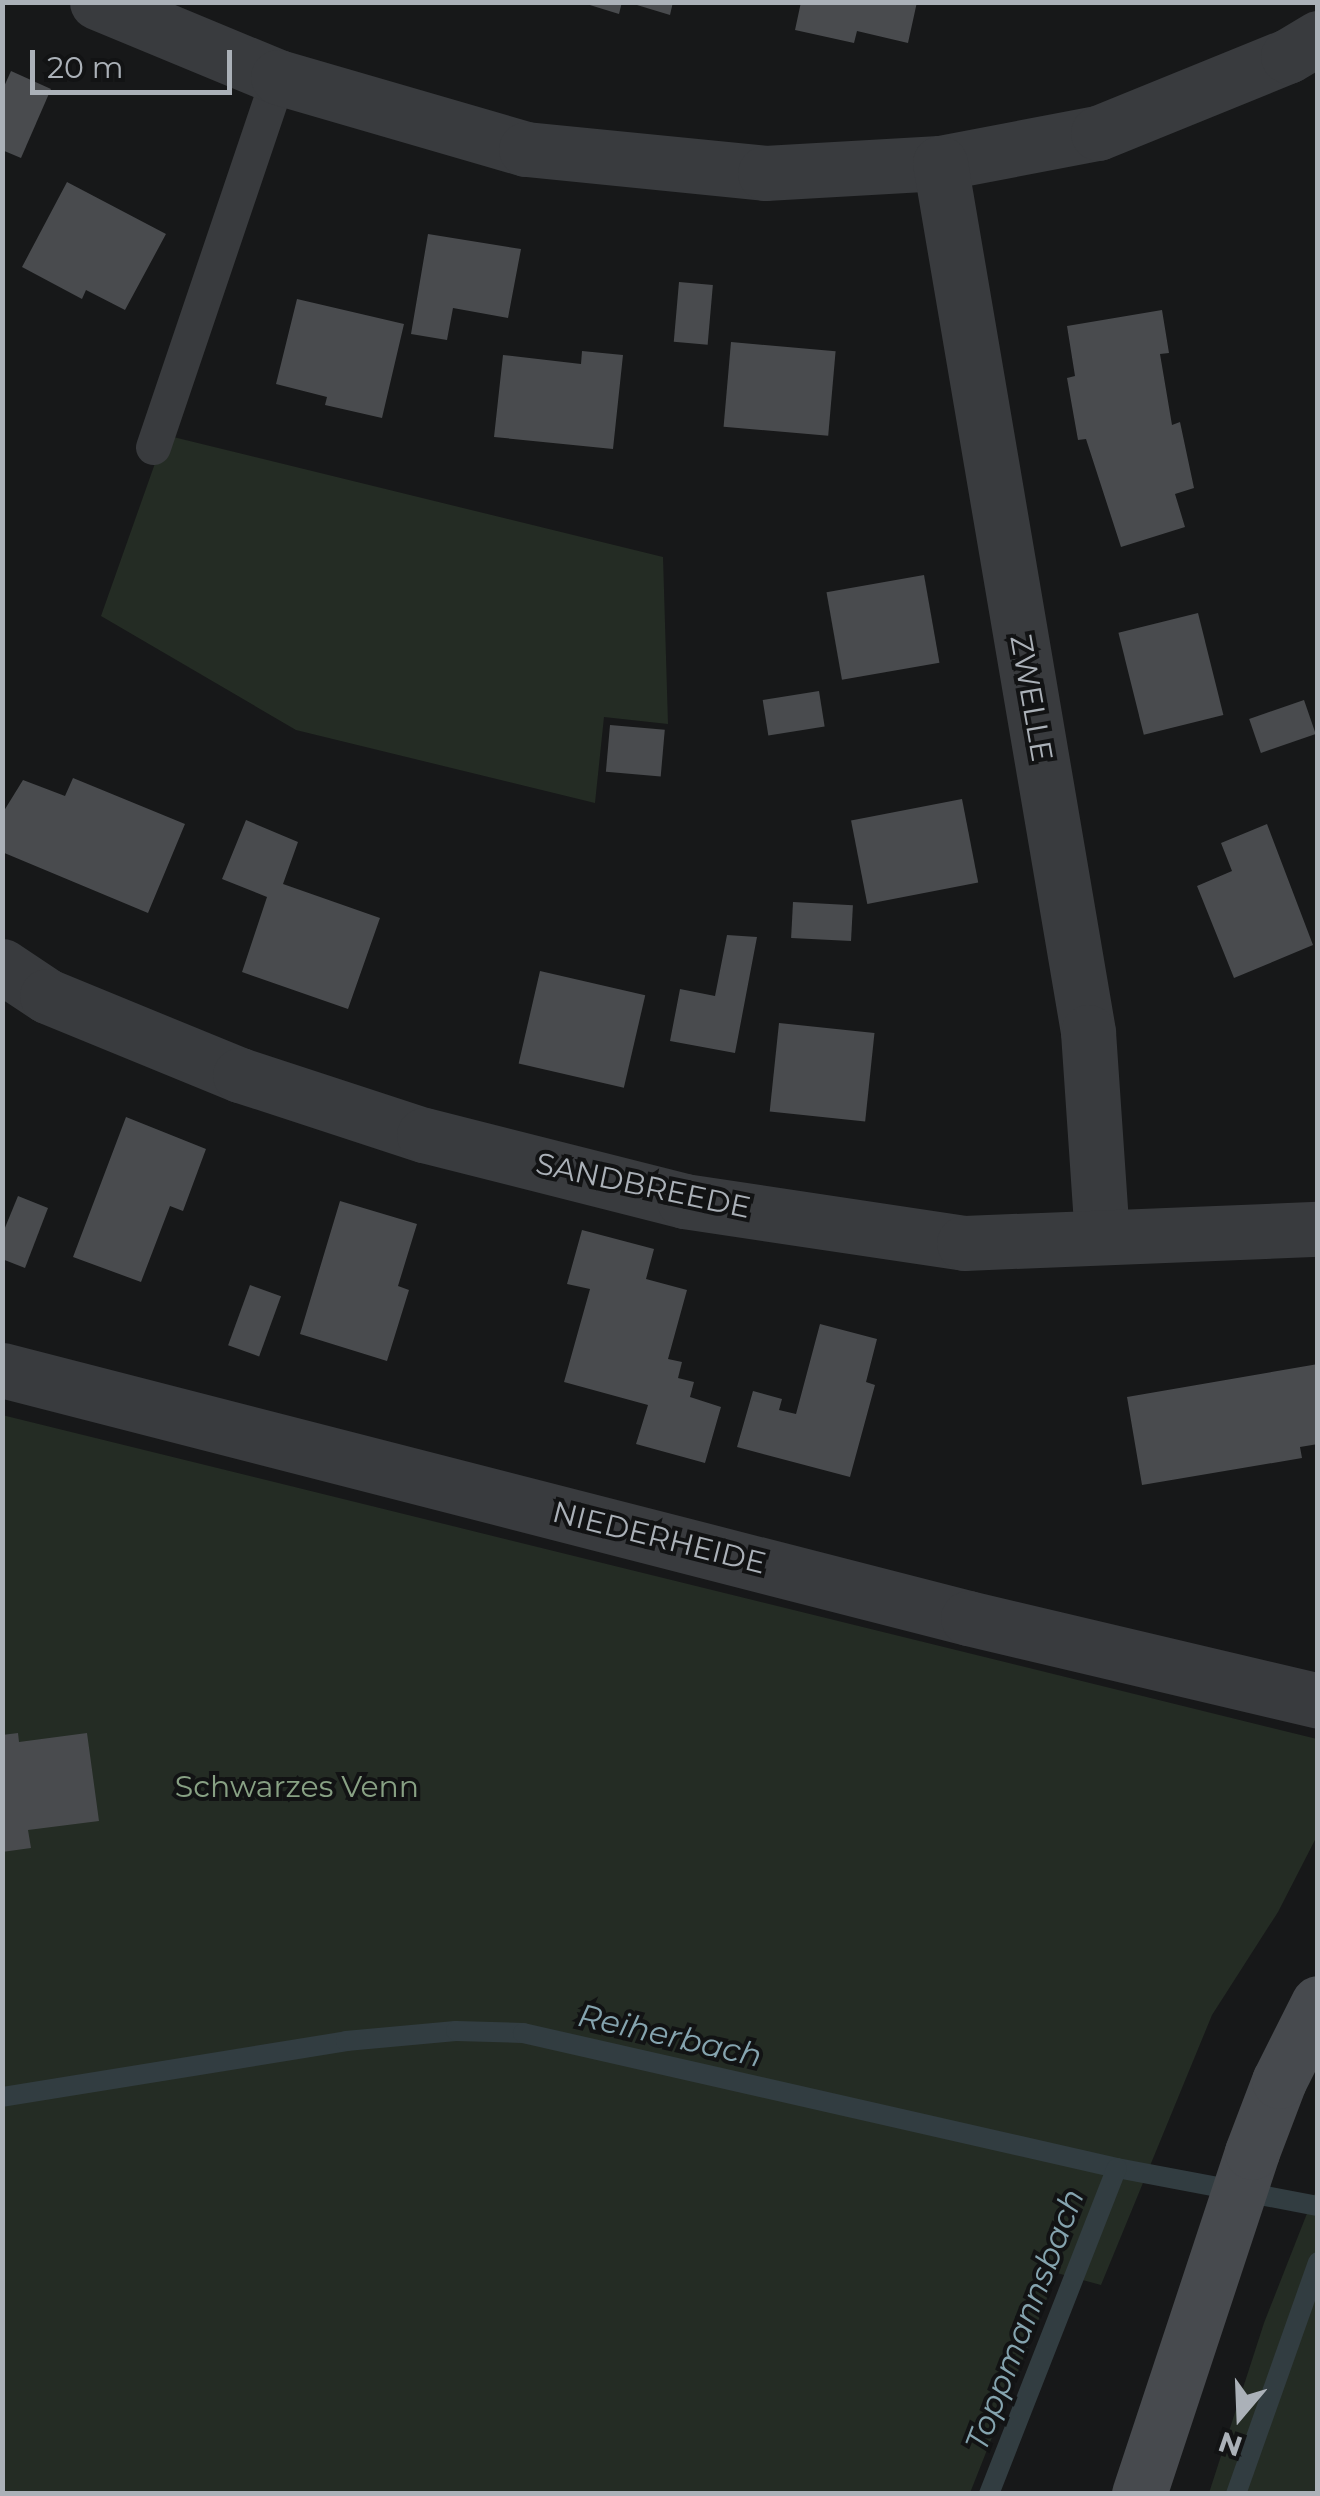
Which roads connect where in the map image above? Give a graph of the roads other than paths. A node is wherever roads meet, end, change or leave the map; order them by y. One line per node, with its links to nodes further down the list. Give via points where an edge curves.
1 (97, 2): 3 (street)
2 (1318, 38): 4 (street, via 1098,134)
3 (278, 77): 4 (street, via 526,149 765,173); 5 (lane)
4 (940, 163): 8 (street, ZWELLE, via 1088,1032)
5 (153, 447)
6 (2, 966): 8 (street, SANDBREEDE, via 47,996 240,1075 424,1134 684,1200 964,1243)
7 (1318, 1229): 8 (street, SANDBREEDE)
8 (1102, 1235)
9 (2, 1370): 10 (street, NIEDERHEIDE)
10 (1318, 1701)
11 (1318, 2003): 12 (main road, via 1252,2152)
12 (1138, 2494)

